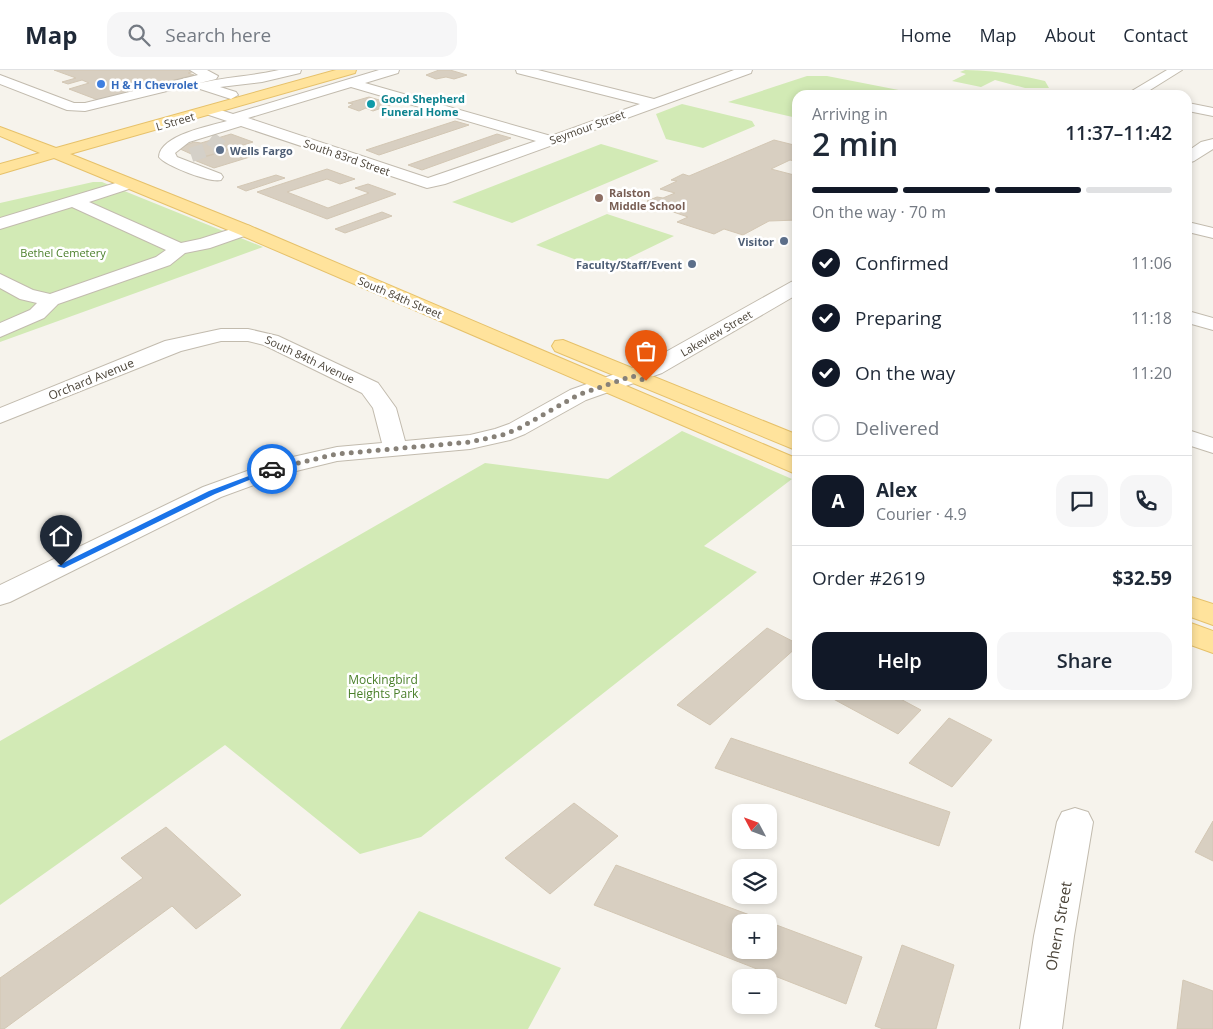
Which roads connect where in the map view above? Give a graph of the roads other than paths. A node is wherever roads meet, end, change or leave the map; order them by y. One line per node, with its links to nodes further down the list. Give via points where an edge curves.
1 (295, 70): 10 (street)
2 (318, 70): 12 (main road, L Street)
3 (393, 70): 8 (street)
4 (522, 70): 13 (street)
5 (742, 70): 13 (street, Seymour Street)
6 (1171, 71): 11 (street)
7 (193, 76): 9 (street, via 101,104 72,107); 10 (street)
8 (349, 76): 15 (main road, L Street); 17 (street); 21 (street)
9 (3, 83)
10 (205, 86): 12 (street)
11 (1140, 90)
12 (231, 95): 20 (main road, L Street)
13 (654, 103): 21 (street, Seymour Street)
14 (1192, 108): 16 (street)
15 (211, 110): 17 (street, South 83rd Street); 23 (main road, L Street)
16 (1213, 112)
17 (229, 127): 18 (street, South 83rd Street); 18 (street); 26 (street)
18 (268, 130): 35 (street, South 83rd Street)
19 (0, 131): 24 (main road, South 84th Street)
20 (63, 139): 23 (main road); 24 (main road, L Street)
21 (550, 140): 35 (street, Seymour Street)
22 (1213, 144): 29 (street)
23 (82, 146): 25 (main road, L Street); 27 (main road)
24 (39, 147): 25 (main road, South 84th Street); 30 (main road, L Street)
25 (55, 154): 33 (main road, L Street); 36 (main road, South 84th Street)
26 (171, 154): 28 (street); 34 (street)
27 (103, 155)
28 (191, 155)
29 (1192, 155)
30 (0, 158)
31 (1192, 159): 32 (street)
32 (1204, 163)
33 (0, 169)
34 (215, 177)
35 (427, 183)
36 (130, 184): 38 (street); 41 (main road, South 84th Street)
37 (199, 195): 51 (main road, South 84th Street)
38 (74, 201): 39 (street); 43 (street)
39 (0, 224)
40 (1192, 228): 42 (street)
41 (244, 230): 43 (street); 56 (main road, South 84th Street)
42 (1213, 233)
43 (179, 250): 47 (street, via 163,261)
44 (0, 280): 47 (street, via 27,295)
45 (792, 289): 46 (street, Lakeview Street)
46 (776, 298): 48 (street); 55 (street, Lakeview Street, via 654,368)
47 (51, 300): 52 (street, via 37,314)
48 (792, 303)
49 (1192, 318): 50 (street)
50 (1213, 324)
51 (511, 325)
52 (0, 331)
53 (547, 340): 55 (main road)
54 (182, 343): 57 (street, Orchard Avenue); 61 (street, South 84th Avenue, via 220,335 261,337 370,388 384,405)
55 (632, 376): 56 (street, Lakeview Street); 59 (main road)
56 (605, 385): 61 (street, Lakeview Street, via 578,395 502,435 470,442); 62 (main road, South 84th Street)
57 (0, 416)
58 (1192, 438): 60 (street)
59 (792, 442)
60 (1213, 446)
61 (395, 448): 63 (street, Lakeview Street, via 310,459 240,481)
62 (792, 465)
63 (0, 596)
64 (1192, 607): 65 (main road)
65 (1213, 615)
66 (1192, 634): 67 (main road)
67 (1213, 643)
68 (1075, 822): 69 (street, Ohern Street)
69 (1041, 1029)

